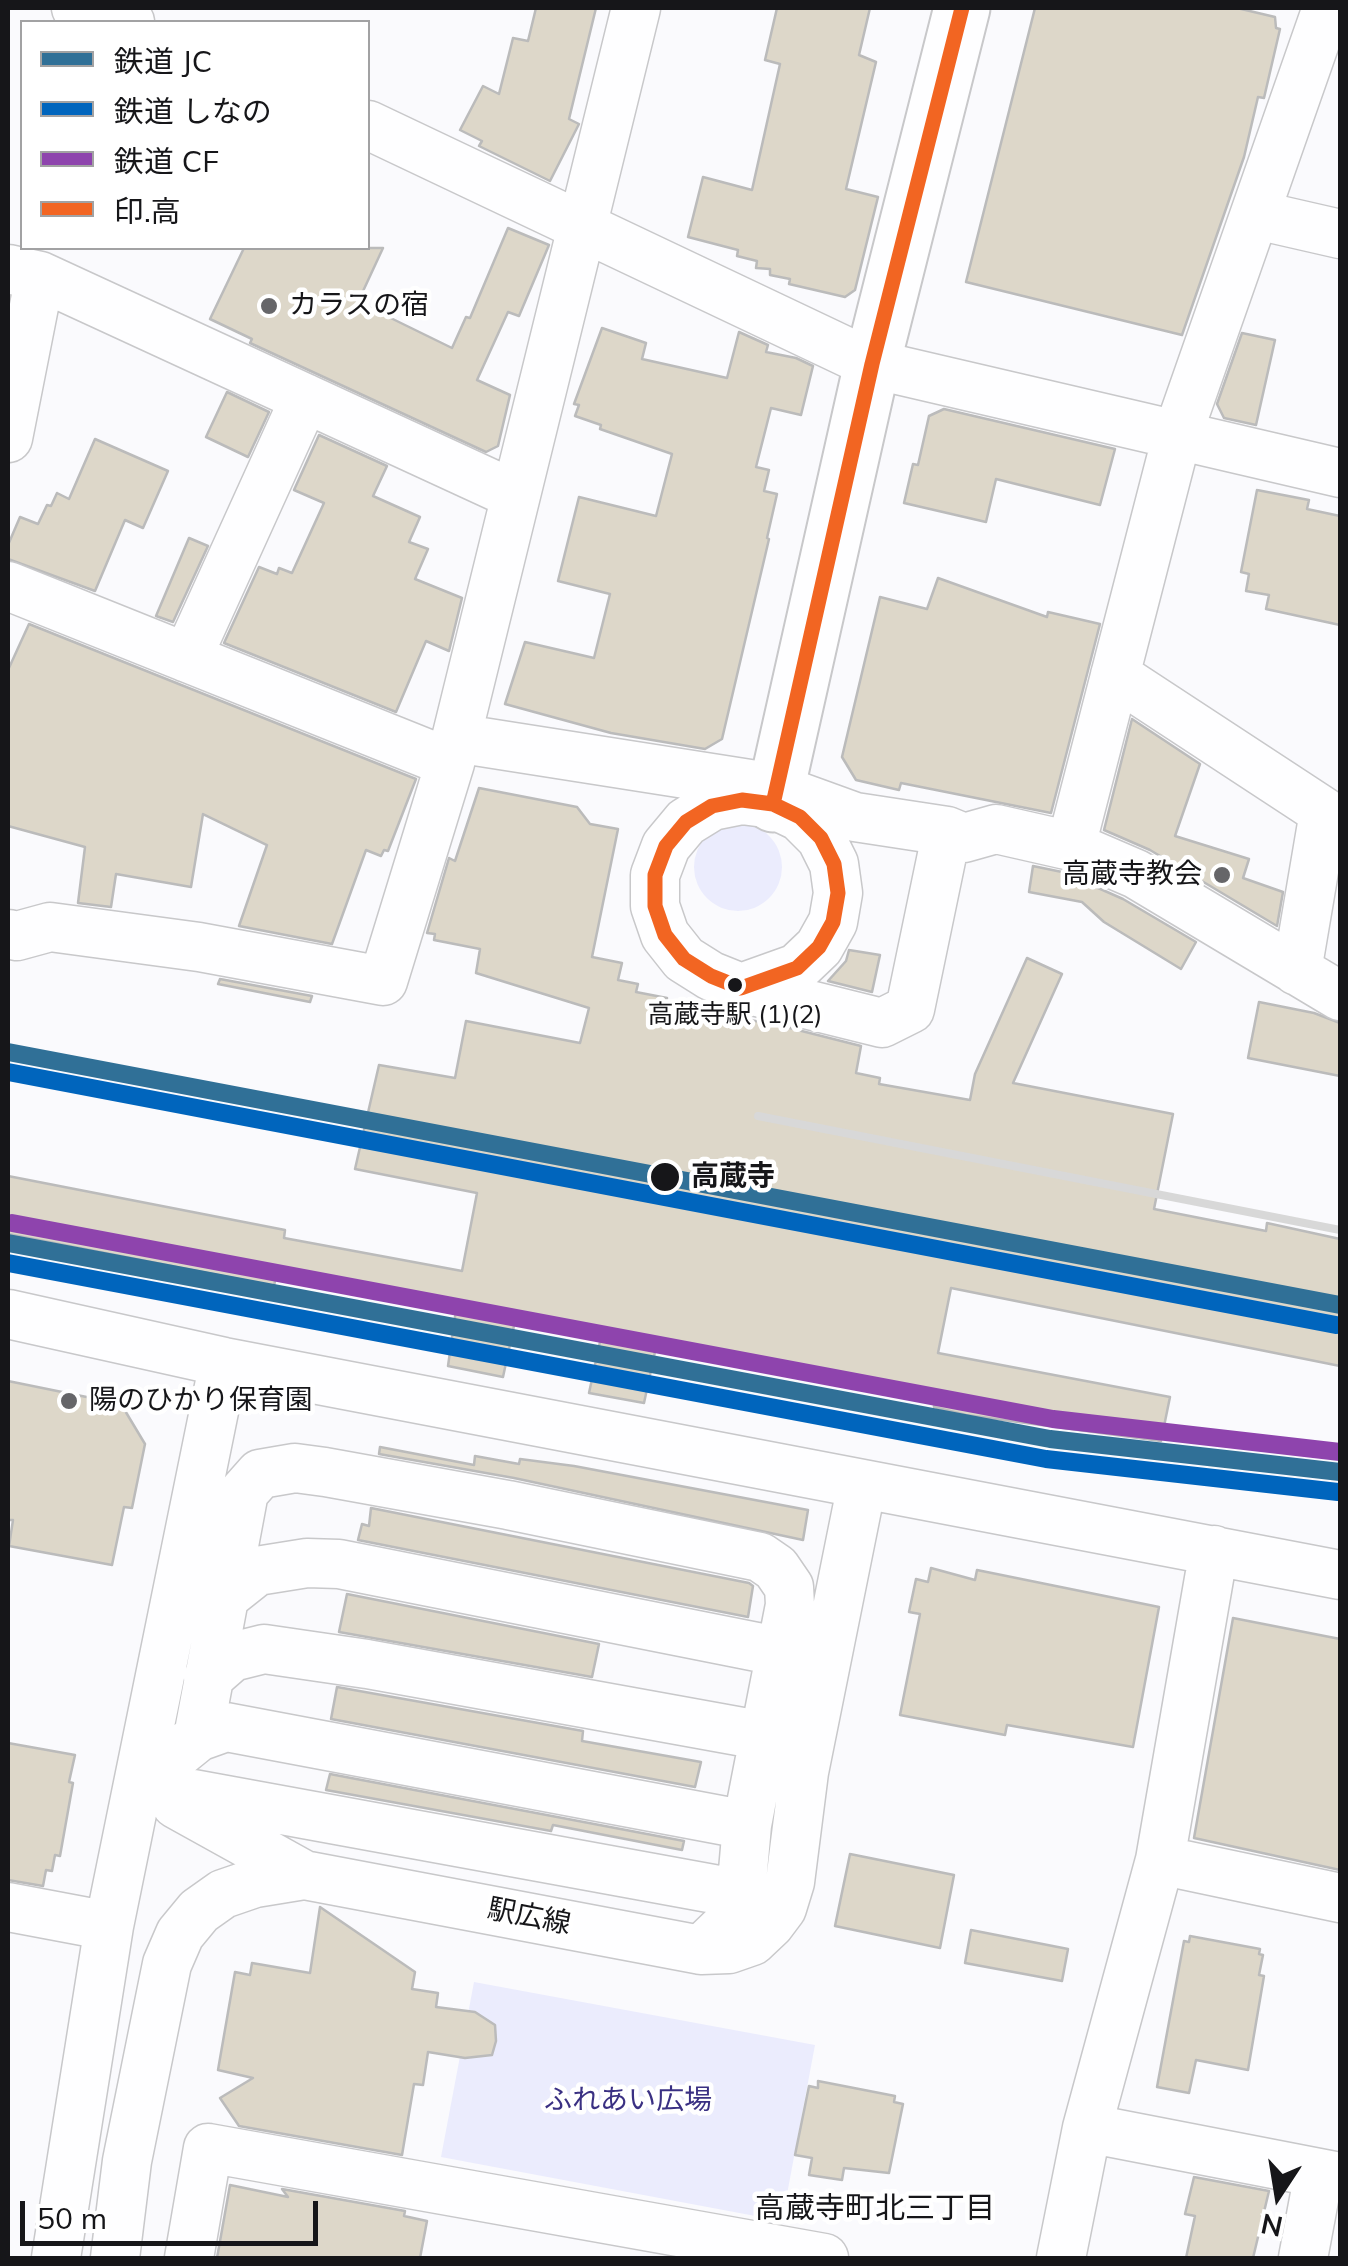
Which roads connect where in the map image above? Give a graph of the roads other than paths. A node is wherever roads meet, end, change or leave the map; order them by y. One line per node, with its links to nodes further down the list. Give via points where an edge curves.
1 (76, 8): 5 (street)
2 (636, 8): 8 (street)
3 (962, 8): 11 (main road)
4 (1327, 8): 7 (street)
5 (122, 20)
6 (370, 127): 8 (street)
7 (1256, 215): 9 (street); 13 (street)
8 (584, 225): 11 (street); 16 (street)
9 (1340, 234)
10 (24, 273): 12 (street); 14 (street)
11 (872, 364): 13 (street); 21 (main road)
12 (304, 398): 16 (street); 18 (street)
13 (1178, 436): 15 (street); 19 (street)
14 (8, 438)
15 (1340, 474)
16 (515, 494): 20 (street)
17 (8, 586): 18 (street)
18 (187, 658): 20 (street)
19 (1114, 675): 23 (street); 25 (street, via 1324,812)
20 (453, 751): 21 (street); 24 (street, via 383,982 50,927)
21 (774, 796): 22 (street); 26 (street, via 820,838 834,864 833,922 797,968); 26 (street, via 712,806 686,822 666,846 655,875 655,906 665,935 684,959)
22 (947, 831): 23 (street, via 964,838 996,829); 26 (street, via 910,1009 882,1024)
23 (1071, 846): 25 (street, via 1136,874)
24 (8, 934)
25 (1297, 971): 27 (street)
26 (740, 988)
27 (1340, 996)
28 (8, 1314): 29 (street)
29 (224, 1362): 30 (street); 38 (street)
30 (862, 1484): 31 (street); 46 (street, 駅広線, via 782,1908 752,1941)
31 (1214, 1550): 32 (street); 40 (street)
32 (1340, 1575)
33 (223, 1598): 34 (street, via 257,1571 339,1564); 34 (street, via 244,1492 260,1474 294,1468 760,1557 789,1588); 35 (street)
34 (782, 1652): 36 (street)
35 (208, 1678): 36 (street, via 232,1657 264,1650); 37 (street)
36 (765, 1736): 39 (street)
37 (198, 1737): 38 (street); 39 (street, via 226,1727)
38 (139, 1784): 41 (street); 42 (street); 45 (street)
39 (747, 1825): 42 (street)
40 (1160, 1860): 43 (street); 47 (street)
41 (304, 1875): 46 (street, 駅広線); 50 (street, 駅広線, via 224,1894 180,1934 159,1997)
42 (741, 1894): 46 (street, via 733,1919)
43 (1340, 1898)
44 (8, 1907): 45 (street)
45 (110, 1926): 49 (street)
46 (701, 1950)
47 (1087, 2128): 48 (street); 53 (street)
48 (1330, 2175): 54 (street)
49 (56, 2258)
50 (115, 2258)
51 (189, 2258): 52 (street, via 208,2148)
52 (824, 2258)
53 (1061, 2258)
54 (1303, 2258)

